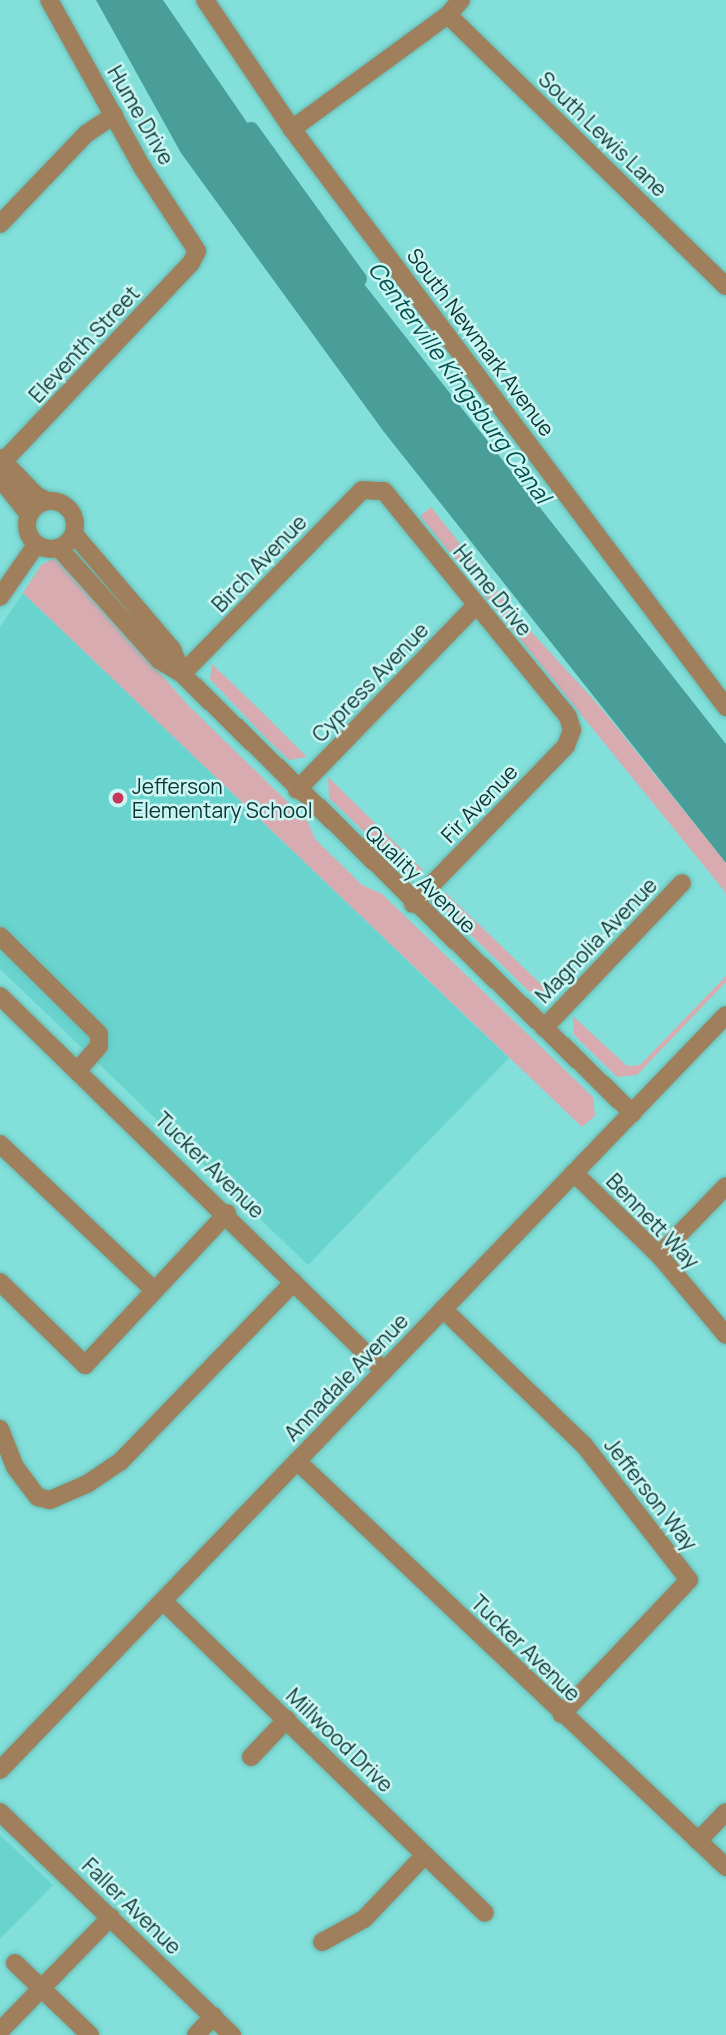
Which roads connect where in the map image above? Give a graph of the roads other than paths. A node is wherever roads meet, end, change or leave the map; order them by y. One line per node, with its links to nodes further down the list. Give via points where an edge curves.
1 (49, 0): 5 (street, Hume Drive)
2 (205, 0): 6 (street, South Newmark Avenue)
3 (461, 0): 4 (street)
4 (448, 15): 6 (street); 9 (street, South Lewis Lane)
5 (114, 115): 7 (street, via 86,134); 8 (street, Hume Drive)
6 (292, 129): 20 (street, South Newmark Avenue)
7 (0, 224)
8 (197, 251): 10 (street, Eleventh Street, via 191,263)
9 (726, 286)
10 (1, 466): 12 (street); 13 (street)
11 (370, 488): 18 (street, Hume Drive, via 384,491); 19 (street, Birch Avenue, via 362,490)
12 (48, 501): 13 (street); 14 (street, via 62,503 72,513)
13 (29, 515): 15 (street, via 27,533)
14 (74, 534): 16 (street); 19 (street, Quality Avenue, via 172,649)
15 (36, 545): 16 (street); 17 (street)
16 (59, 548): 19 (street, Quality Avenue, via 159,660)
17 (0, 597)
18 (475, 606): 21 (street, Hume Drive, via 568,717); 22 (street, Cypress Avenue)
19 (182, 674): 22 (street, Quality Avenue)
20 (726, 707)
21 (572, 730): 24 (street, Fir Avenue, via 566,746)
22 (298, 790): 24 (street, Quality Avenue)
23 (682, 883): 28 (street, Magnolia Avenue)
24 (414, 904): 28 (street, Quality Avenue)
25 (0, 936): 29 (street, via 99,1034 99,1046)
26 (0, 996): 29 (street, Tucker Avenue)
27 (726, 1015): 30 (street, Annadale Avenue)
28 (544, 1028): 30 (street, Quality Avenue)
29 (78, 1070): 34 (street, Tucker Avenue)
30 (632, 1113): 32 (street, Annadale Avenue)
31 (0, 1144): 38 (street)
32 (574, 1173): 35 (street, Bennett Way); 39 (street, Annadale Avenue)
33 (726, 1186): 35 (street)
34 (227, 1213): 37 (street, Tucker Avenue); 38 (street)
35 (659, 1255): 40 (street, Bennett Way)
36 (0, 1282): 38 (street, via 85,1365)
37 (294, 1282): 41 (street, Tucker Avenue); 42 (street, via 120,1462 88,1484 50,1500 38,1497 19,1473)
38 (154, 1290)
39 (443, 1309): 41 (street, Annadale Avenue); 45 (street, Jefferson Way, via 584,1444 689,1580)
40 (726, 1335)
41 (384, 1371): 43 (street, Annadale Avenue)
42 (0, 1429)
43 (296, 1461): 44 (street, Annadale Avenue); 45 (street, Tucker Avenue)
44 (163, 1601): 46 (street, Millwood Drive); 48 (street, Annadale Avenue)
45 (562, 1714): 51 (street, Tucker Avenue)
46 (287, 1719): 47 (street); 52 (street, Millwood Drive)
47 (251, 1757)
48 (0, 1770)
49 (0, 1812): 55 (street, Faller Avenue)
50 (726, 1812): 51 (street)
51 (698, 1841): 53 (street, Tucker Avenue)
52 (425, 1855): 54 (street, Millwood Drive); 56 (street, via 364,1919)
53 (726, 1867)
54 (485, 1913)
55 (111, 1917): 58 (street); 59 (street, Faller Avenue)
56 (322, 1942)
57 (15, 1963): 58 (street)
58 (41, 1989): 60 (street); 61 (street)
59 (214, 2016): 62 (street); 63 (street, Faller Avenue)
60 (0, 2031)
61 (90, 2035)
62 (196, 2035)
63 (232, 2035)

